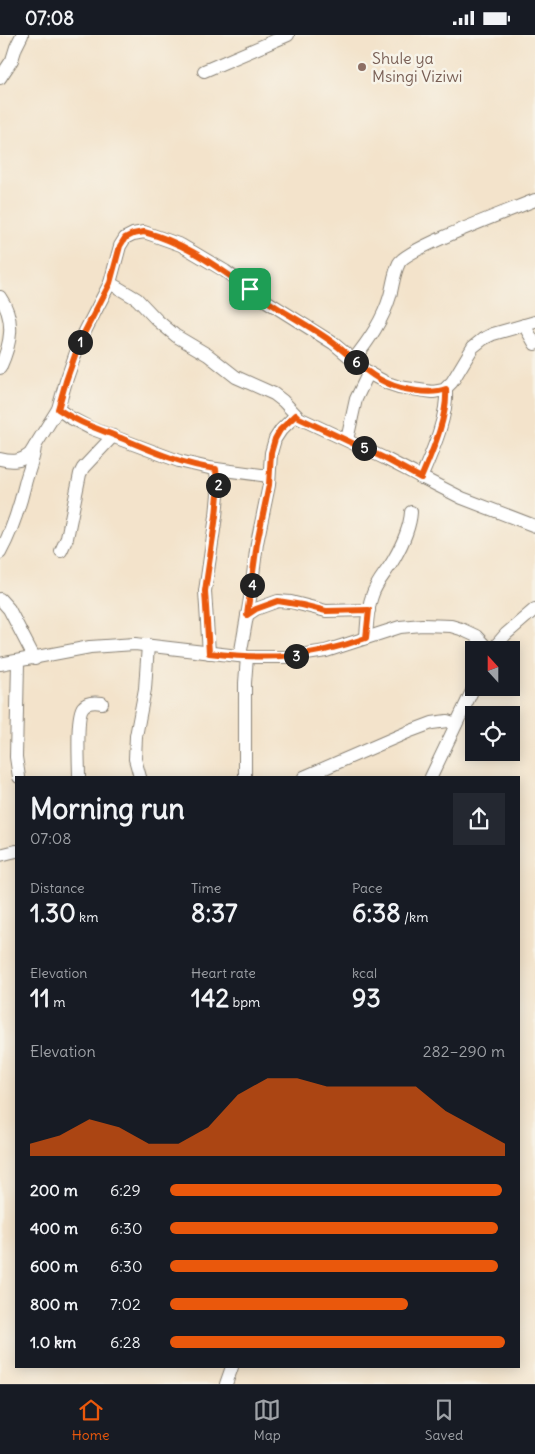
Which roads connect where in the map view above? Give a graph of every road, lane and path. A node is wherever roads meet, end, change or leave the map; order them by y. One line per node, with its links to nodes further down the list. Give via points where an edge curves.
1 (22, 35): 4 (street)
2 (288, 35): 3 (street)
3 (204, 71)
4 (0, 78)
5 (535, 200): 10 (street, via 407,255 400,262 382,316)
6 (110, 283): 10 (street, via 116,255 125,238 144,232 155,235 181,245 225,271); 14 (street, via 80,341); 15 (street, via 137,299 176,336 236,377 274,394)
7 (0, 297): 11 (street, via 10,316 11,326)
8 (529, 324): 9 (street); 13 (street, via 493,334 478,342)
9 (535, 344)
10 (354, 359): 12 (street)
11 (0, 368)
12 (369, 372): 13 (street, via 399,387 433,392); 17 (street, via 356,399)
13 (446, 389): 22 (street, via 440,427)
14 (58, 409): 16 (street, via 78,422); 18 (street)
15 (296, 415): 17 (street); 21 (street, via 275,439)
16 (113, 436): 20 (street, via 191,465); 25 (street, via 80,474 67,538)
17 (348, 440): 22 (street)
18 (35, 447): 19 (street, via 18,461); 26 (street, via 20,506)
19 (0, 459)
20 (216, 469): 21 (street); 35 (street, via 218,494 205,591)
21 (269, 475): 30 (street)
22 (421, 478): 24 (street)
23 (411, 512): 29 (street, via 400,547 378,583)
24 (535, 527)
25 (61, 551)
26 (0, 553)
27 (0, 599): 37 (street, via 9,609)
28 (535, 609): 33 (street)
29 (369, 610): 30 (street, via 326,611 278,601); 31 (street)
30 (247, 615): 36 (street)
31 (366, 638): 32 (street, via 408,625 451,626); 36 (street, via 308,655)
32 (481, 641)
33 (499, 641)
34 (148, 645): 35 (street); 37 (street, via 90,647); 45 (street, via 145,689 136,736 135,757)
35 (209, 653): 36 (street)
36 (244, 657): 46 (street)
37 (35, 659): 38 (street)
38 (18, 662): 39 (street); 43 (street, via 16,757)
39 (0, 664)
40 (470, 696): 42 (street)
41 (102, 703): 44 (street, via 84,705 81,711)
42 (456, 724): 47 (street, via 447,721 432,723); 48 (street)
43 (19, 776)
44 (79, 776)
45 (140, 776)
46 (245, 776)
47 (306, 776)
48 (431, 776)
49 (15, 851): 50 (street)
50 (0, 855)
51 (232, 1368): 52 (street)
52 (226, 1384)

